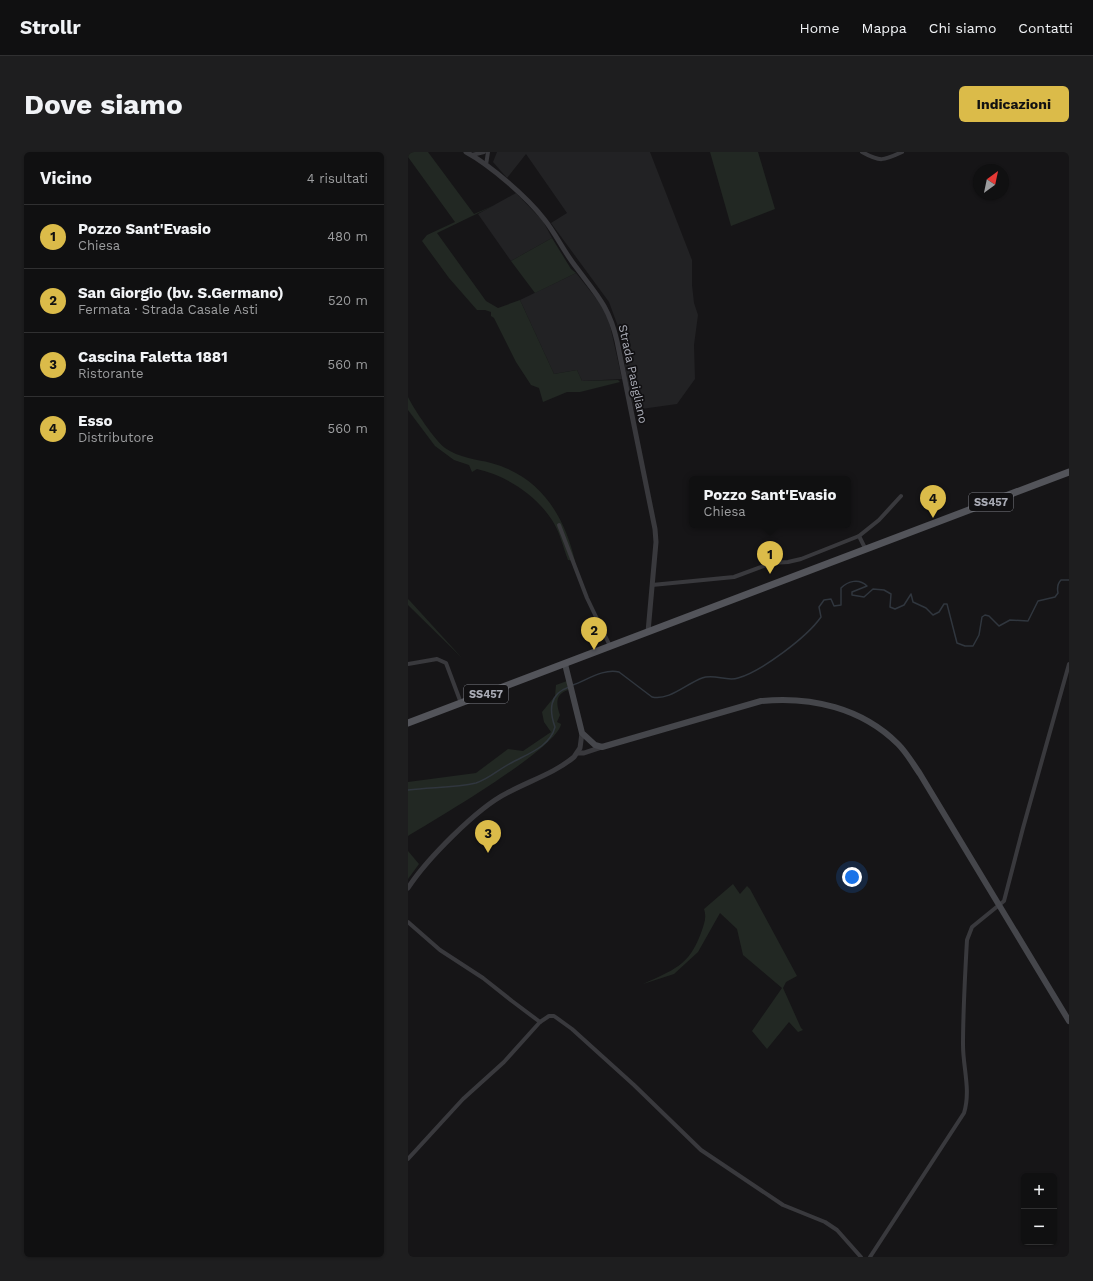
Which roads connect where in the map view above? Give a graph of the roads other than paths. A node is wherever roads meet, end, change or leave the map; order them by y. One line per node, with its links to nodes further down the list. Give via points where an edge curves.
1 (466, 152): 6 (street, Strada Pasigliano)
2 (484, 152): 6 (street)
3 (488, 152): 7 (street)
4 (862, 152): 5 (street, via 882,160)
5 (902, 152)
6 (472, 154): 7 (street, Strada Pasigliano)
7 (486, 165): 13 (street, Strada Pasigliano, via 526,199 544,219 610,316 654,520 656,542)
8 (1069, 472): 12 (main road, SS457)
9 (901, 496): 11 (street, via 879,520)
10 (560, 525): 15 (street, via 587,598)
11 (859, 536): 12 (street); 13 (street, via 801,559 772,563 734,577)
12 (866, 550): 14 (main road, SS457)
13 (652, 584): 14 (street, Strada Pasigliano)
14 (648, 632): 15 (main road, SS457)
15 (610, 646): 17 (main road, SS457)
16 (408, 664): 19 (street, via 437,659 446,663)
17 (565, 664): 19 (main road, SS457); 21 (main road)
18 (1069, 664): 25 (street, via 1004,901)
19 (461, 703): 20 (main road, SS457)
20 (408, 723)
21 (582, 733): 22 (main road, via 595,745); 23 (street)
22 (602, 747): 23 (street); 25 (main road, via 761,702 808,701 848,711 884,732 899,745 920,774)
23 (577, 753): 24 (street, via 571,760 505,793 487,805 437,854)
24 (408, 888)
25 (1000, 906): 27 (main road); 31 (street, via 972,927 967,940 963,1048 967,1080 964,1113)
26 (408, 922): 28 (street, via 440,950 483,978)
27 (1069, 1021)
28 (540, 1022): 29 (street, via 504,1062 463,1099); 30 (street, via 549,1016 561,1020 634,1085 701,1150 783,1205 811,1215 837,1230)
29 (408, 1160)
30 (861, 1257)
31 (870, 1257)

